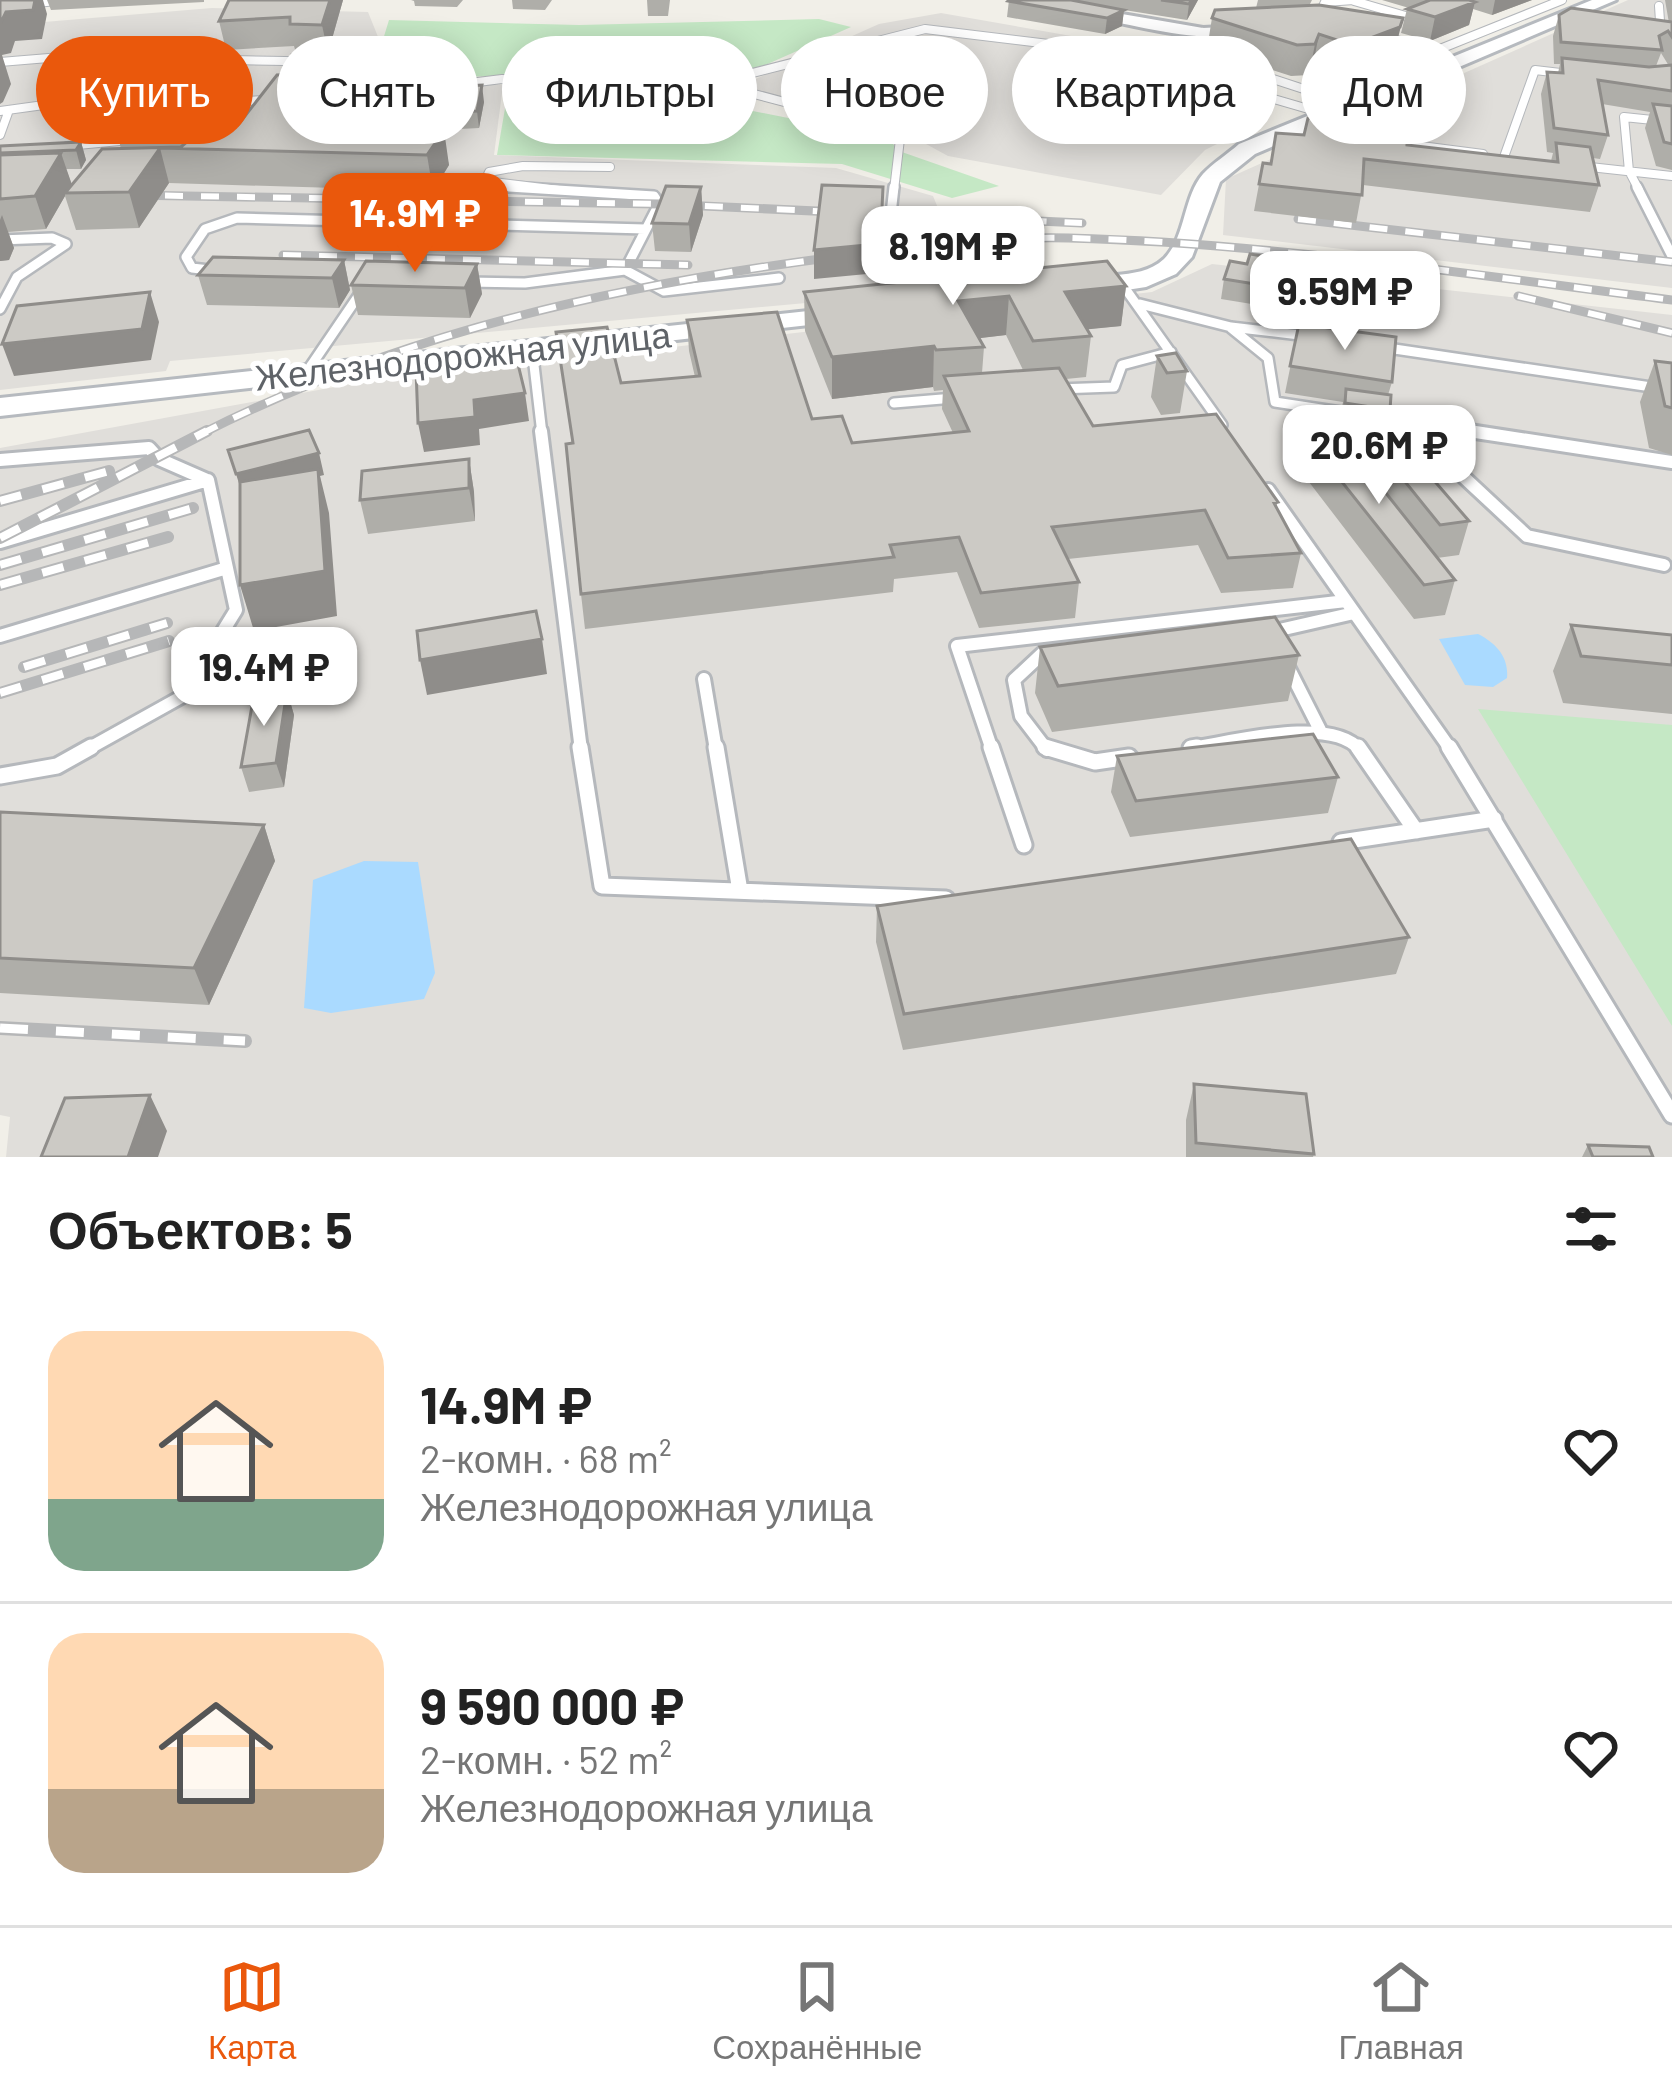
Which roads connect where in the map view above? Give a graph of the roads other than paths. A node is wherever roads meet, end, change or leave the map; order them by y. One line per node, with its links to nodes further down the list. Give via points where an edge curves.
1 (64, 0): 8 (lane)
2 (1354, 0): 10 (lane); 14 (lane, via 1325,2)
3 (1562, 0): 13 (lane)
4 (1607, 0): 25 (street)
5 (1650, 0): 6 (lane)
6 (1659, 5): 7 (lane); 21 (lane, via 1661,35)
7 (1672, 7)
8 (0, 8)
9 (1076, 10): 18 (street)
10 (1422, 16): 19 (street)
11 (1229, 18): 17 (lane)
12 (1480, 20): 13 (lane)
13 (1500, 25): 22 (lane)
14 (1313, 27): 16 (street)
15 (1266, 29): 17 (street)
16 (1334, 29)
17 (1242, 30): 18 (street)
18 (1203, 32): 28 (lane, via 1190,52)
19 (1376, 34): 20 (lane)
20 (1383, 36)
21 (1672, 37)
22 (1466, 39)
23 (36, 59): 24 (lane)
24 (0, 62)
25 (1466, 62)
26 (757, 71): 32 (lane, via 925,29 1142,60)
27 (1578, 74): 39 (lane, via 1535,70)
28 (1301, 87)
29 (757, 95): 56 (lane, via 900,139 891,214)
30 (36, 105): 31 (lane)
31 (4, 110): 35 (lane)
32 (1301, 116)
33 (1672, 122): 43 (lane, via 1624,117)
34 (1301, 129): 54 (street, via 1220,168 1180,257)
35 (0, 135)
36 (78, 144): 38 (lane)
37 (1403, 144): 39 (lane)
38 (46, 147)
39 (1504, 157): 40 (lane)
40 (1526, 160)
41 (1570, 166): 43 (lane)
42 (610, 167): 45 (lane, via 523,166 489,172 485,181 653,196 659,204)
43 (1629, 171): 44 (lane); 47 (lane)
44 (1672, 176)
45 (645, 229): 48 (lane); 49 (lane, via 237,218 208,224 186,257 192,268)
46 (0, 240): 55 (lane, via 66,244 17,277)
47 (1672, 256)
48 (625, 270): 50 (lane, via 664,291); 52 (lane)
49 (240, 273)
50 (778, 278)
51 (347, 280): 62 (lane, via 368,281)
52 (458, 282)
53 (1053, 292): 54 (street)
54 (1130, 294): 58 (lane); 61 (lane)
55 (0, 309)
56 (906, 309): 60 (street, Железнодорожная улица)
57 (1349, 313): 59 (lane)
58 (1231, 327): 59 (lane); 67 (lane, via 1268,358 1275,402)
59 (1339, 341): 64 (lane)
60 (532, 348): 62 (street, Железнодорожная улица); 95 (lane, via 602,886)
61 (1171, 352): 63 (lane, via 1122,364 1114,387); 70 (lane)
62 (306, 373): 68 (street, Железнодорожная улица)
63 (1043, 390)
64 (1672, 391)
65 (979, 395): 66 (lane)
66 (894, 403)
67 (1298, 406): 69 (lane); 75 (lane)
68 (0, 407)
69 (1328, 444): 71 (lane); 74 (lane)
70 (1238, 448)
71 (1349, 448)
72 (1391, 456): 79 (lane, via 1454,468 1527,536)
73 (0, 460): 77 (lane, via 148,448)
74 (1341, 461)
75 (1672, 462)
76 (1252, 467): 81 (lane)
77 (208, 480): 78 (lane); 80 (lane)
78 (0, 542)
79 (1664, 565)
80 (227, 568): 84 (lane); 90 (lane, via 236,610 183,696 56,766)
81 (1350, 607): 82 (lane); 91 (lane); 93 (lane, via 957,646)
82 (1270, 632): 83 (lane); 87 (lane)
83 (1247, 634)
84 (0, 636)
85 (1089, 648): 89 (lane, via 1044,652 1014,680 1022,716 1048,751 1096,762)
86 (704, 679): 95 (lane)
87 (1320, 730): 88 (lane); 92 (lane, via 1355,742)
88 (1163, 752)
89 (1140, 755)
90 (0, 776)
91 (1494, 819): 92 (lane); 97 (lane)
92 (1416, 830): 94 (lane)
93 (1024, 845)
94 (1321, 845)
95 (740, 891): 96 (lane)
96 (965, 899)
97 (1672, 1115)

